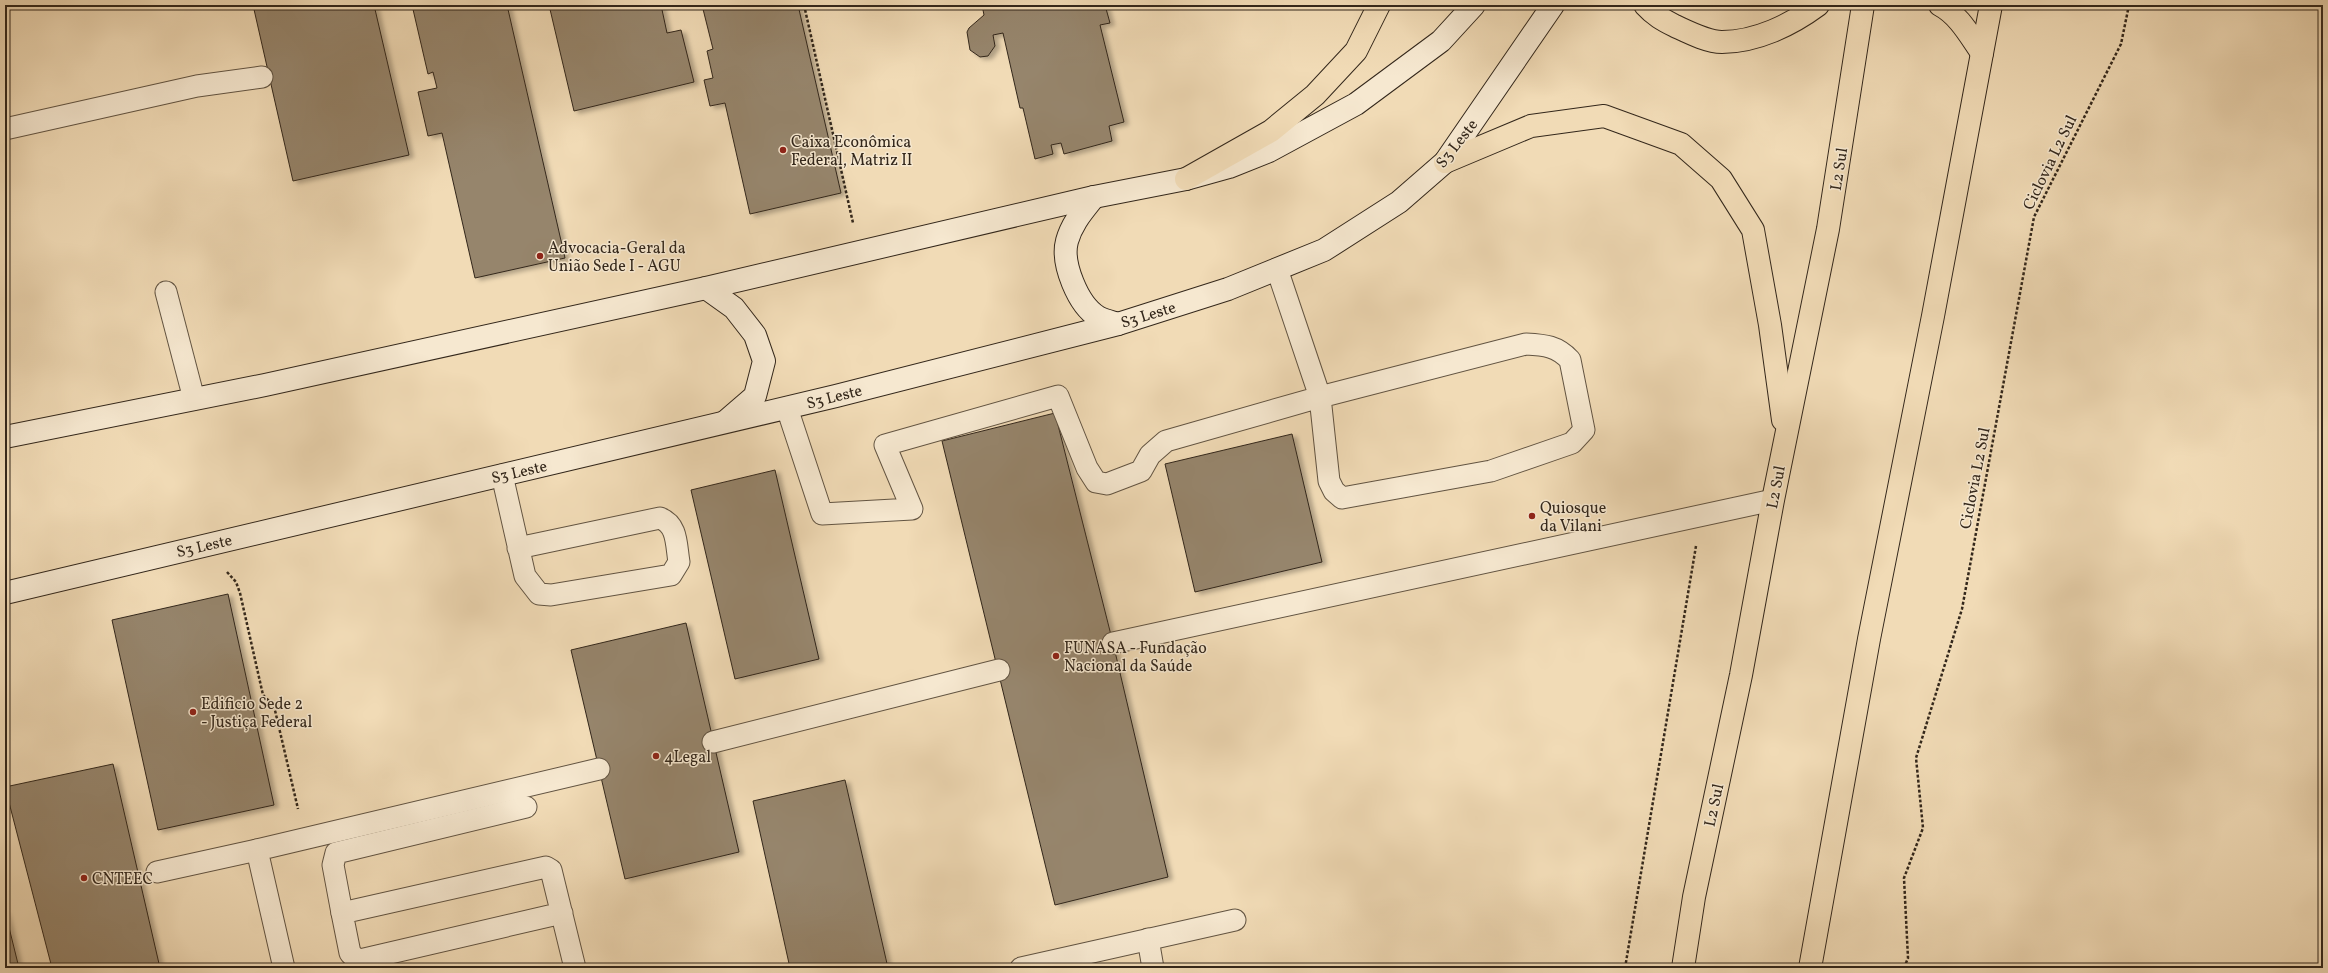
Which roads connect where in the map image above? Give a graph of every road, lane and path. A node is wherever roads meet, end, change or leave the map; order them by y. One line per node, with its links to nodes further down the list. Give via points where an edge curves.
1 (804, 5): 17 (path)
2 (1379, 5): 15 (main road, via 1356,51 1315,96 1270,131)
3 (1474, 5): 15 (main road, via 1441,41 1356,104 1269,151 1229,167)
4 (1553, 5): 14 (main road, S3 Leste)
5 (1645, 5): 6 (main road, via 1655,16 1686,32 1721,42 1757,37 1802,17)
6 (1818, 5)
7 (1940, 5): 11 (main road, via 1948,9 1964,26)
8 (1990, 5): 11 (main road)
9 (2129, 5): 53 (path, Ciclovia L2 Sul, via 2121,44 2034,217 1962,609 1916,758 1922,828 1904,878 1908,958)
10 (1867, 9): 26 (main road, L2 Sul, via 1828,229)
11 (1982, 53): 52 (main road, via 1869,639)
12 (262, 77): 13 (lane, via 197,86)
13 (5, 129)
14 (1445, 162): 18 (main road, S3 Leste, via 1398,202 1324,250); 26 (main road, via 1531,126 1604,116 1681,144 1721,179 1753,230)
15 (1186, 179): 16 (main road)
16 (1094, 197): 17 (main road); 21 (main road, via 1075,221 1066,242 1068,272 1083,304 1098,317)
17 (860, 253): 19 (main road)
18 (1277, 270): 21 (main road, S3 Leste, via 1228,289); 22 (lane)
19 (706, 288): 23 (main road); 25 (main road, via 734,308 755,335 764,361 755,396)
20 (166, 292): 23 (lane)
21 (1118, 324): 24 (main road, S3 Leste)
22 (1320, 396): 22 (lane, via 1329,481 1334,491 1342,498 1492,471 1572,443 1584,430 1570,360 1563,352 1552,346 1526,344); 24 (lane, via 1166,441 1150,455 1141,471 1107,484 1096,482 1087,468 1058,396 885,446 912,508 822,514)
23 (194, 399): 27 (main road)
24 (787, 408): 25 (main road, S3 Leste)
25 (722, 424): 28 (main road, S3 Leste)
26 (1786, 436): 29 (main road, L2 Sul)
27 (5, 437)
28 (502, 475): 31 (lane); 33 (main road, S3 Leste)
29 (1773, 500): 30 (lane); 51 (main road, L2 Sul, via 1741,675 1694,897)
30 (1701, 516): 34 (lane); 50 (path)
31 (518, 548): 31 (lane, via 525,576 539,594 671,575 679,562 674,528 668,521 660,518)
32 (225, 571): 39 (path, via 232,575 236,582 263,695 274,706)
33 (5, 593)
34 (1113, 643)
35 (999, 670): 36 (lane)
36 (713, 742)
37 (599, 769): 39 (lane)
38 (526, 807): 42 (lane, via 336,853 333,865)
39 (305, 839): 40 (lane)
40 (257, 850): 41 (lane); 46 (lane)
41 (157, 872)
42 (342, 913): 43 (lane, via 546,867 551,870); 43 (lane, via 350,953 360,960)
43 (562, 913): 47 (lane)
44 (1235, 920): 45 (lane)
45 (1148, 939): 48 (lane); 49 (lane)
46 (284, 968)
47 (575, 968)
48 (1021, 968)
49 (1153, 968)
50 (1625, 968)
51 (1683, 968)
52 (1810, 968)
53 (1904, 968)

